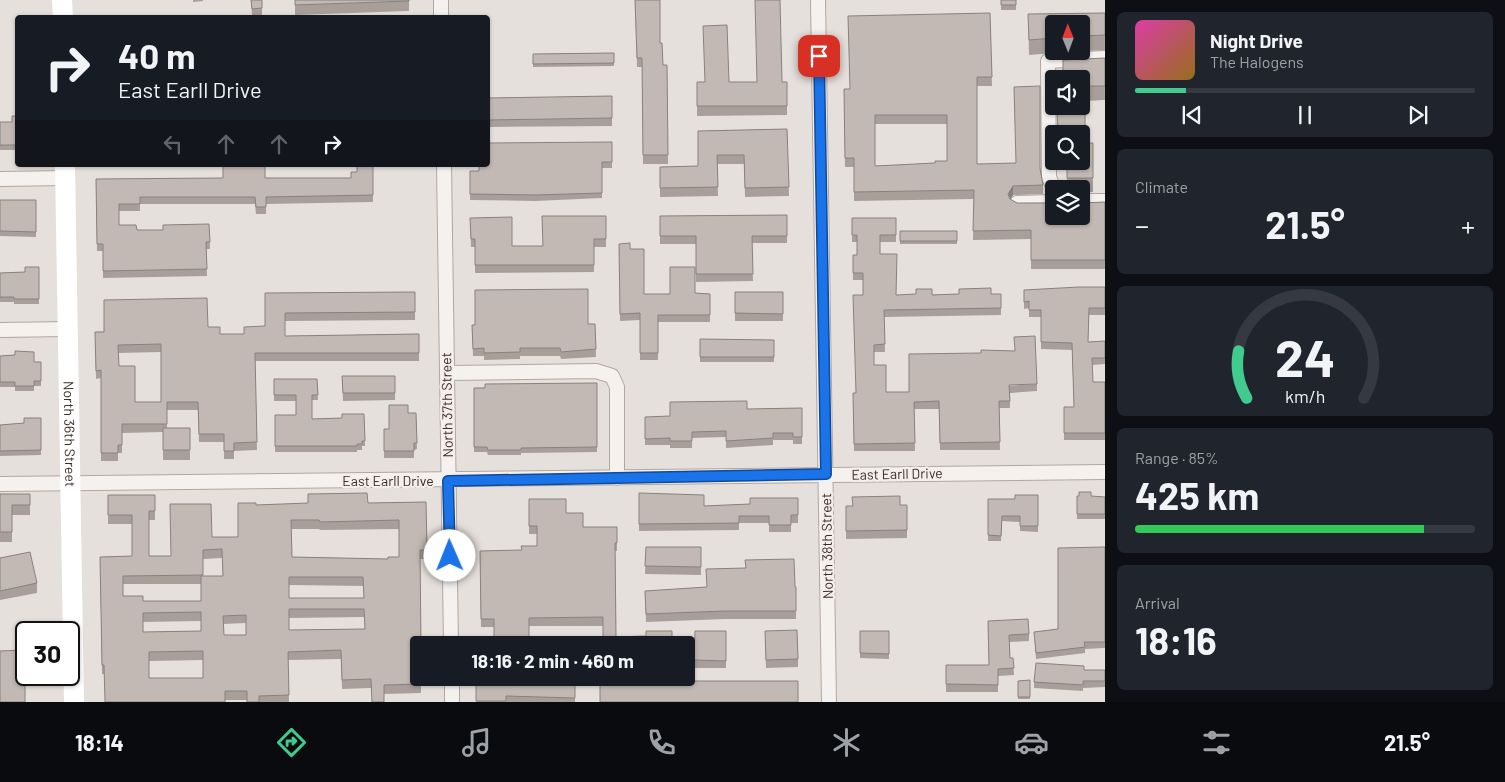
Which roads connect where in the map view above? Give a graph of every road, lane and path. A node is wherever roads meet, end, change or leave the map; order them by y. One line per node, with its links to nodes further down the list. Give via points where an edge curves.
1 (62, 0): 4 (main road)
2 (441, 0): 5 (street)
3 (818, 0): 19 (street, North 38th Street)
4 (63, 15)
5 (441, 15)
6 (1105, 58): 10 (street, via 1048,61)
7 (444, 167): 17 (street, North 37th Street)
8 (65, 172): 9 (street); 15 (main road, North 36th Street)
9 (0, 179)
10 (1050, 180)
11 (1090, 201): 12 (street)
12 (1105, 201)
13 (1045, 202): 14 (street)
14 (1017, 204)
15 (68, 329): 16 (street); 23 (main road, North 36th Street)
16 (0, 330)
17 (446, 373): 20 (street, via 596,372 612,376 617,387); 21 (street, North 37th Street)
18 (1105, 472): 19 (street, East Earll Drive)
19 (826, 474): 20 (street, East Earll Drive); 28 (street, North 38th Street)
20 (617, 478): 21 (street, East Earll Drive)
21 (448, 481): 23 (street, East Earll Drive); 24 (street, North 37th Street)
22 (0, 484): 23 (street, East Earll Drive)
23 (70, 484): 26 (main road, North 36th Street)
24 (451, 636)
25 (452, 686): 27 (street)
26 (74, 702)
27 (452, 702)
28 (829, 702)

